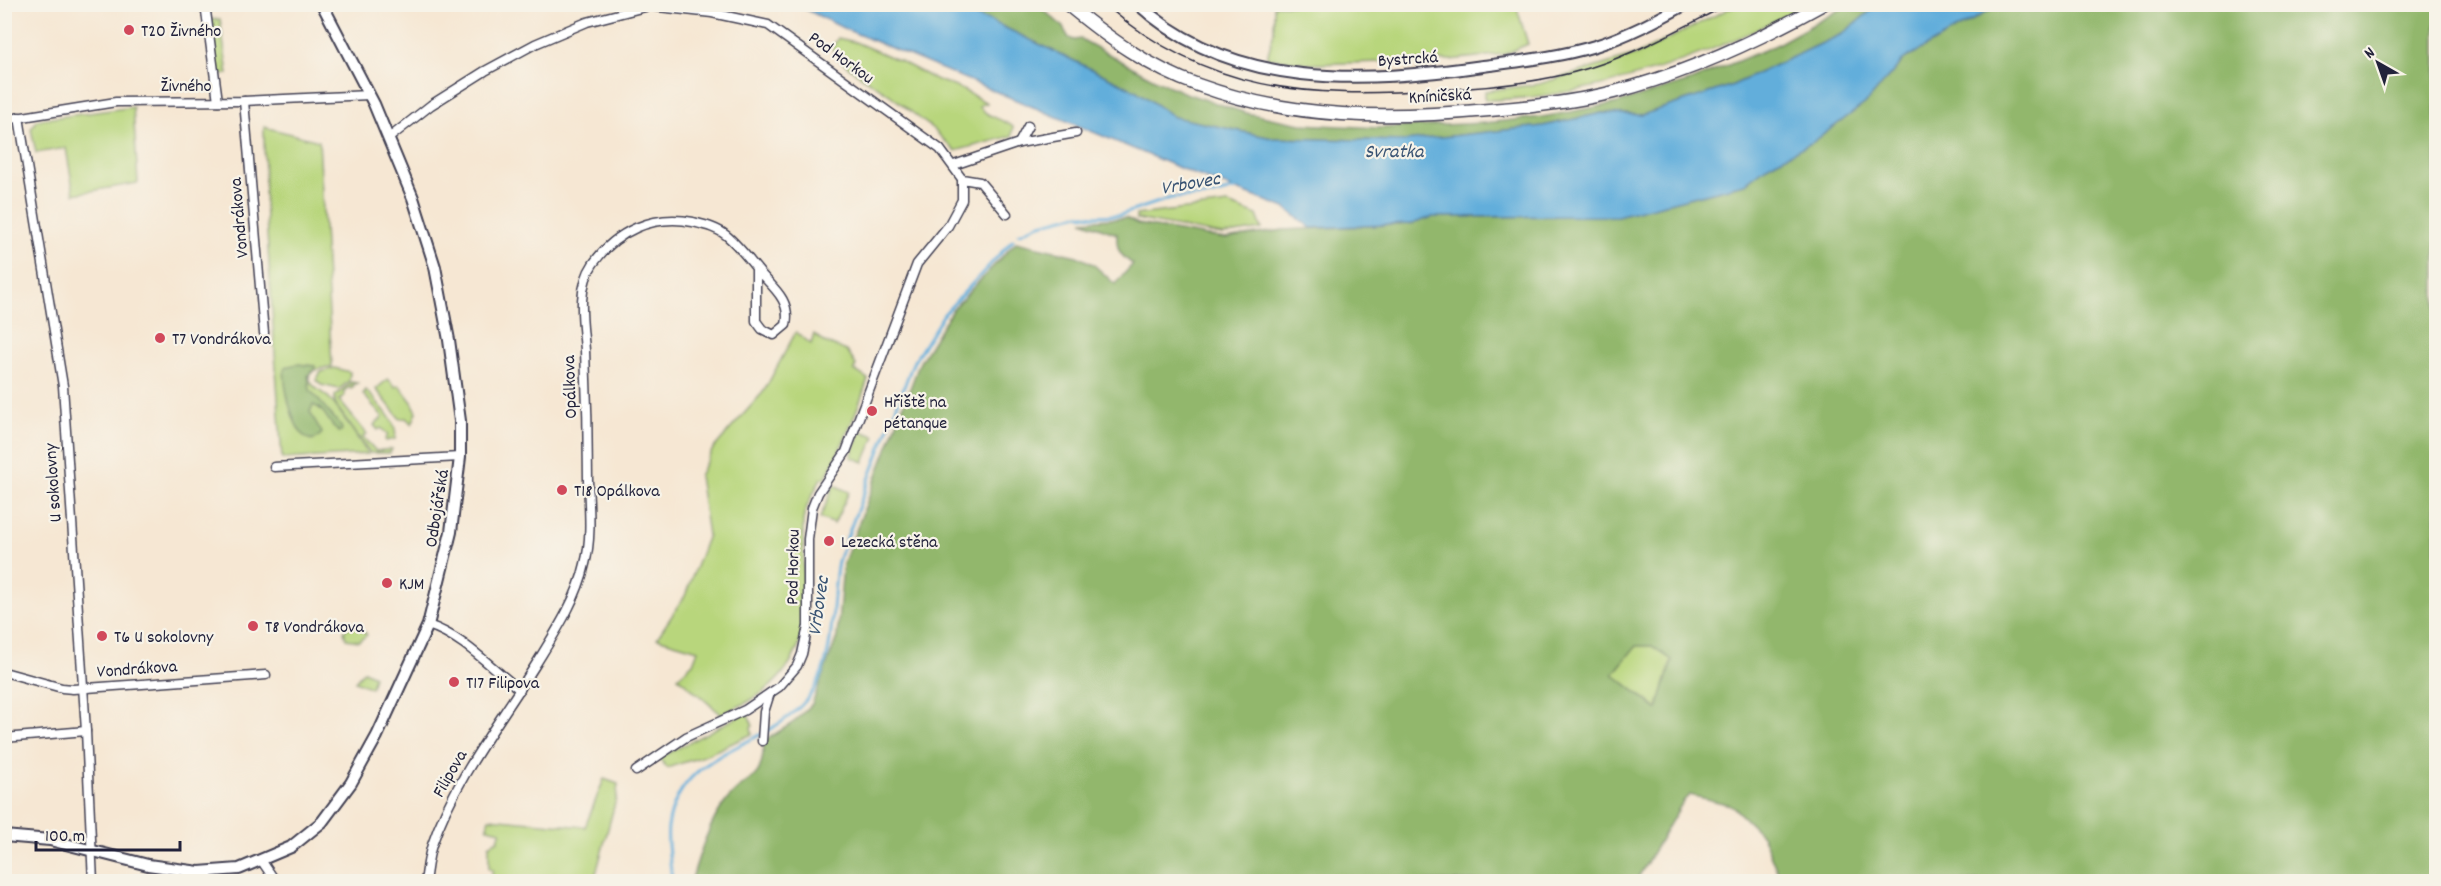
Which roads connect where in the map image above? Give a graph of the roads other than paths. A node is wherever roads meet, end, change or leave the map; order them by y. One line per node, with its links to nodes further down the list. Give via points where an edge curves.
1 (205, 4): 8 (street)
2 (322, 4): 7 (street, Odbojářská)
3 (1067, 4): 6 (main road, Kníničská, via 1149,63 1196,85 1298,112 1377,116 1536,106 1614,92 1691,67 1768,35)
4 (1138, 4): 5 (street, Bystrcká, via 1167,29 1216,55 1279,72 1330,78 1446,71 1573,51 1641,28)
5 (1686, 4)
6 (1823, 4)
7 (369, 95): 9 (street, Živného); 14 (street, Odbojářská)
8 (218, 101): 9 (street, Živného); 10 (street, Živného, via 116,102)
9 (244, 101): 20 (street, Vondrákova)
10 (19, 117): 11 (street, Živného); 26 (street, U sokolovny, via 63,386)
11 (4, 120)
12 (1028, 126): 15 (street)
13 (1076, 133): 15 (street)
14 (389, 138): 16 (street, Pod Horkou, via 431,105 535,44 587,22 650,6 768,25 940,149); 21 (street, Odbojářská, via 414,198 435,267 457,398)
15 (1019, 143): 16 (street)
16 (954, 165): 17 (street, Pod Horkou)
17 (962, 179): 18 (street, via 980,182); 28 (street, Pod Horkou, via 962,200 948,226 917,264 846,452 812,508 808,626 802,654 779,687)
18 (1007, 214)
19 (756, 268): 19 (street, Opálkova, via 756,321 774,335 786,325 789,313 784,300); 27 (street, Opálkova, via 727,235 710,226 659,220 618,236 591,266 581,310 588,466 585,564 571,604)
20 (264, 333)
21 (460, 457): 22 (street); 23 (street, Odbojářská, via 451,532)
22 (274, 467)
23 (428, 626): 27 (street, via 479,654); 35 (street, Odbojářská, via 351,783 322,822 291,847)
24 (4, 672): 26 (street, Vondrákova, via 62,688)
25 (266, 675): 26 (street, Vondrákova)
26 (82, 688): 29 (street, U sokolovny)
27 (520, 690): 38 (street, Filipova, via 448,807 432,847)
28 (770, 693): 31 (street); 32 (street, Pod Horkou, via 745,710 686,737)
29 (87, 731): 30 (street); 34 (street, U sokolovny)
30 (4, 738)
31 (762, 741)
32 (636, 771)
33 (4, 836): 34 (street, Odbojářská, via 50,840)
34 (92, 850): 35 (street, Odbojářská, via 148,865 199,872 239,869); 36 (street, U sokolovny)
35 (261, 860): 37 (street)
36 (93, 882)
37 (276, 882)
38 (425, 882)

